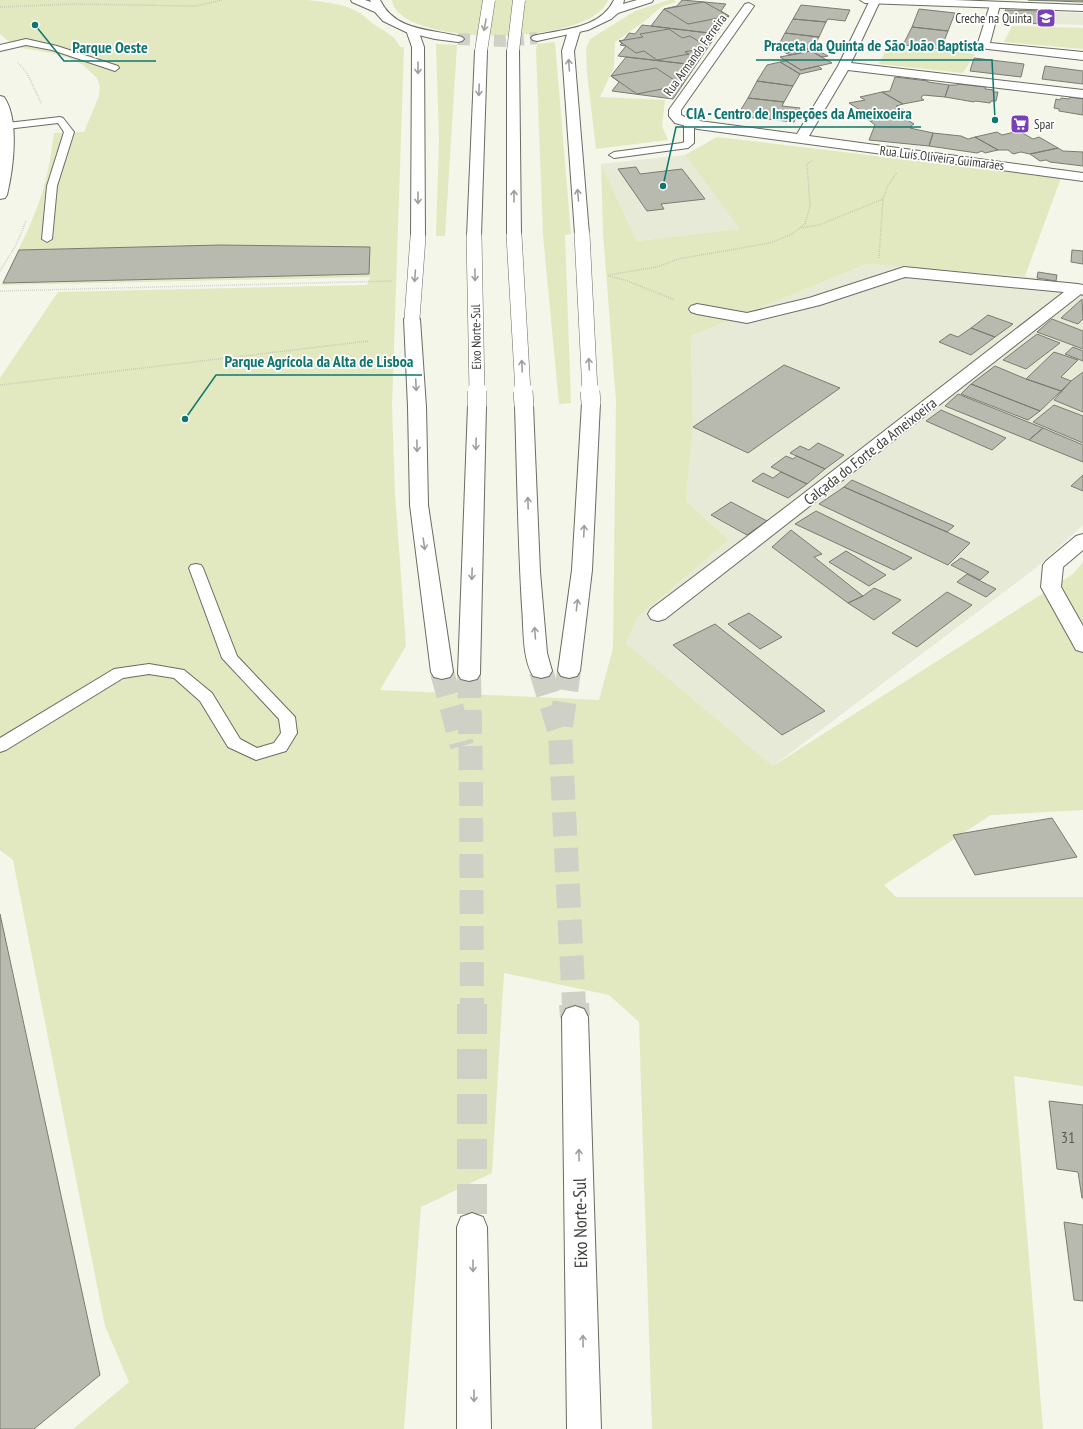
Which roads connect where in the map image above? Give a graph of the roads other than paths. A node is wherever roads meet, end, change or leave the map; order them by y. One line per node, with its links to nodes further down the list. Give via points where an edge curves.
1 (356, 0): 6 (main road)
2 (489, 0): 38 (main road, Eixo Norte-Sul, one-way to 38, bridge, via 481,51 474,236 477,406)
3 (520, 0): 35 (main road, one-way to 3, bridge, via 536,653 530,572 514,235 513,51)
4 (648, 0): 7 (main road)
5 (870, 0): 8 (main road); 17 (main road)
6 (376, 4): 11 (main road, via 384,16)
7 (617, 5): 12 (main road, via 599,21)
8 (995, 5): 10 (main road); 16 (main road, via 984,46)
9 (749, 6): 21 (main road, Rua Armando Ferreira, via 675,110 675,116)
10 (1083, 8)
11 (412, 30): 14 (main road); 37 (main road, one-way to 37, bridge, via 418,47 418,237 412,319 419,505)
12 (574, 31): 13 (main road); 36 (main road, one-way to 12, bridge, via 582,570 591,403 582,234 568,51)
13 (537, 38)
14 (458, 39)
15 (0, 48): 18 (lane, via 26,42 54,48)
16 (1083, 56)
17 (844, 66): 19 (main road); 23 (main road)
18 (115, 68)
19 (1083, 94)
20 (0, 100): 22 (main road)
21 (689, 123): 23 (main road); 24 (lane, via 689,143 685,146)
22 (7, 126): 25 (main road, via 8,154); 28 (lane, via 60,120 69,132 52,186)
23 (801, 138): 26 (main road, Rua Luís Oliveira Guimarães)
24 (614, 154)
25 (3, 176): 27 (main road)
26 (1083, 176)
27 (0, 195)
28 (47, 239)
29 (1080, 289): 30 (main road, via 904,272 814,302 747,318); 33 (main road, Calçada do Forte da Ameixoeira)
30 (697, 309)
31 (1083, 540): 34 (main road, via 1053,565 1050,587)
32 (196, 568): 39 (lane, via 230,658 287,717 290,733 280,747 256,754 234,743 206,697 179,674 149,669 119,673)
33 (658, 614)
34 (1082, 645)
35 (541, 671)
36 (569, 671)
37 (442, 672)
38 (468, 674)
39 (0, 746)
40 (575, 1017): 43 (main road, Eixo Norte-Sul, one-way to 40)
41 (472, 1227): 42 (main road, one-way to 42)
42 (474, 1429)
43 (584, 1429)

